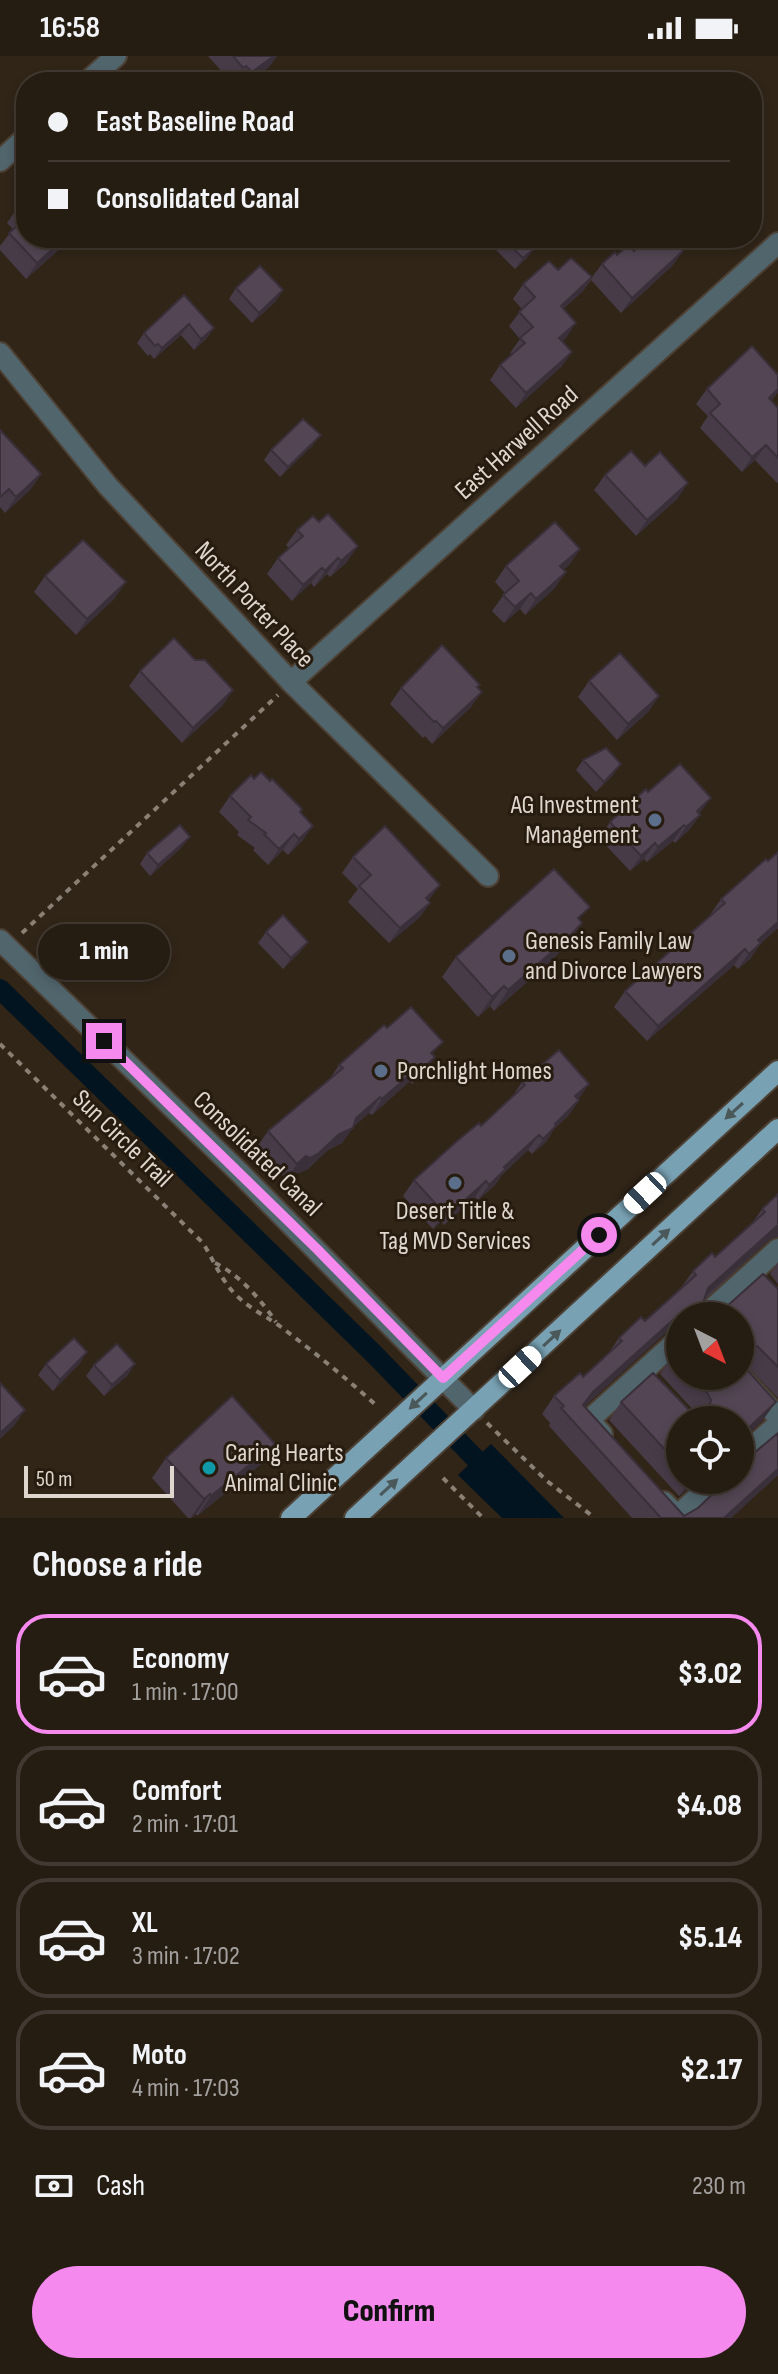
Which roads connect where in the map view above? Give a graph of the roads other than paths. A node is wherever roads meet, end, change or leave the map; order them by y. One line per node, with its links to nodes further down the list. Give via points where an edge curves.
1 (116, 56): 2 (street)
2 (98, 72)
3 (16, 146): 4 (street)
4 (0, 161)
5 (778, 243): 7 (street, East Harwell Road)
6 (0, 353): 7 (street, North Porter Place, via 107,485)
7 (291, 682): 8 (street, North Porter Place)
8 (488, 876)
9 (0, 940): 18 (street, Consolidated Canal)
10 (778, 1071): 18 (main road, one-way to 18)
11 (778, 1129): 21 (main road, one-way to 11)
12 (778, 1249): 13 (street)
13 (751, 1273): 14 (street); 15 (street)
14 (769, 1293)
15 (719, 1302)
16 (666, 1351): 17 (street)
17 (641, 1373): 20 (street); 25 (street, via 589,1420)
18 (443, 1378): 21 (street, Consolidated Canal); 28 (main road, one-way to 28)
19 (753, 1390): 22 (street)
20 (659, 1392)
21 (474, 1410): 29 (main road, one-way to 21)
22 (778, 1417)
23 (778, 1424): 24 (street)
24 (754, 1445)
25 (619, 1452)
26 (648, 1484): 27 (street, via 677,1516)
27 (701, 1494)
28 (291, 1518)
29 (355, 1518)

